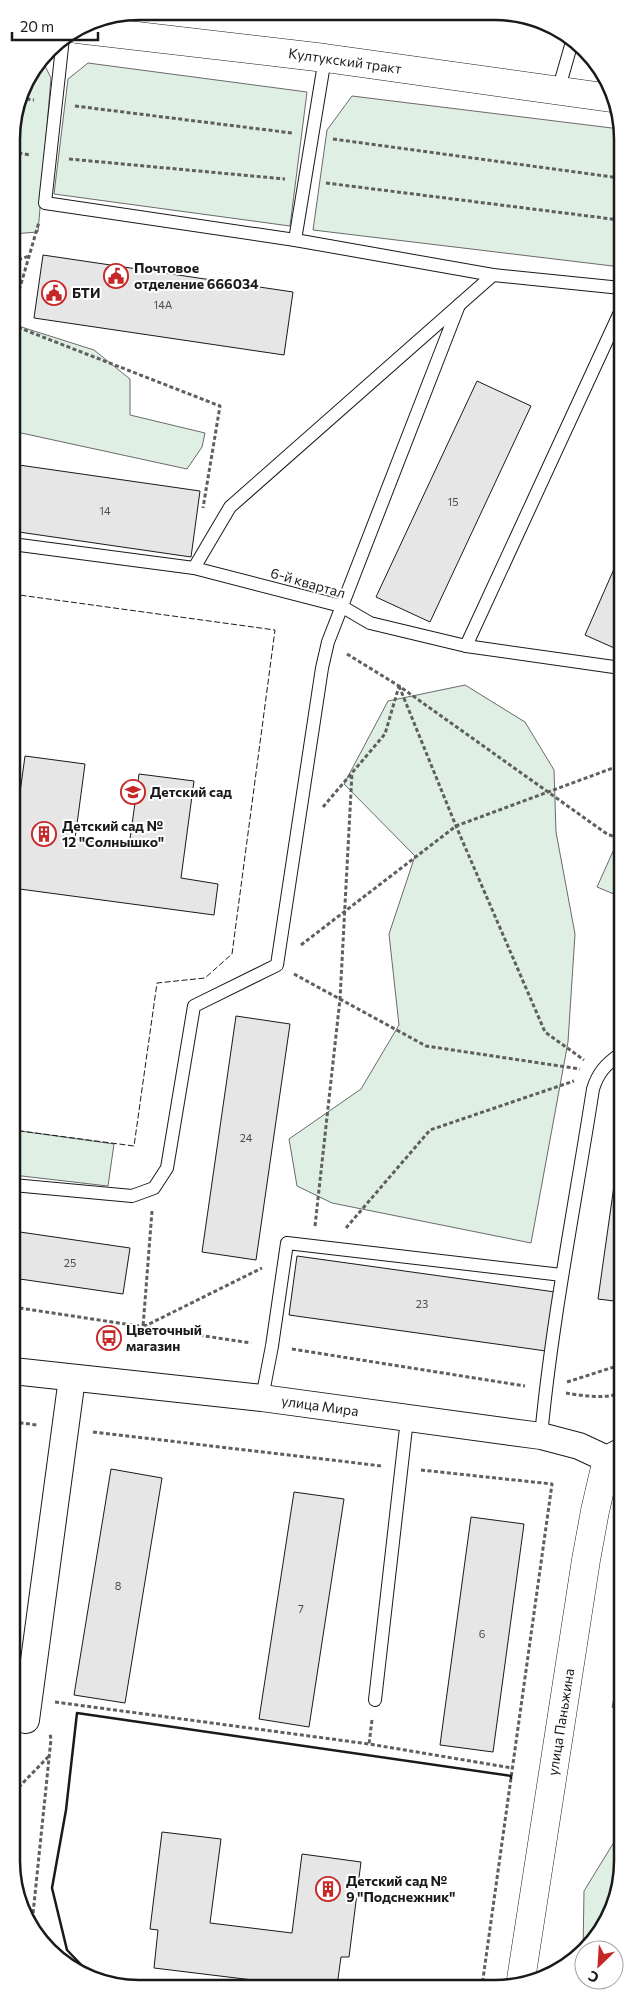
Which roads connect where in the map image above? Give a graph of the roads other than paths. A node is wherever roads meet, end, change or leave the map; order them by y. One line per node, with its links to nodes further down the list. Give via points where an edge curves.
1 (90, 30): 4 (main road, Култукский тракт)
2 (571, 47): 5 (lane)
3 (62, 48): 7 (lane, via 45,203)
4 (325, 58): 5 (main road, Култукский тракт); 7 (lane)
5 (558, 92): 6 (main road, Култукский тракт)
6 (607, 97)
7 (296, 240): 8 (lane)
8 (493, 275): 9 (lane); 10 (lane)
9 (614, 287)
10 (460, 305): 13 (lane, via 230,507); 14 (lane)
11 (614, 325): 15 (lane)
12 (20, 545): 13 (lane, 6-й квартал)
13 (194, 568): 14 (lane, 6-й квартал)
14 (341, 606): 15 (lane, 6-й квартал, via 370,623); 18 (lane, via 322,668 276,965 194,1006 168,1168 154,1188 132,1196)
15 (466, 646): 16 (lane, 6-й квартал)
16 (614, 667)
17 (614, 1058): 19 (lane, via 600,1072 592,1089)
18 (20, 1186)
19 (562, 1275): 22 (lane, via 287,1243); 24 (lane)
20 (20, 1372): 21 (street, улица Мира)
21 (72, 1378): 22 (street, улица Мира); 28 (street)
22 (262, 1398): 23 (street, улица Мира)
23 (407, 1418): 24 (street, улица Мира); 27 (lane)
24 (541, 1436): 25 (street, улица Мира)
25 (614, 1455)
26 (614, 1458): 29 (main road, улица Паньжина, via 594,1511)
27 (375, 1700)
28 (23, 1712)
29 (521, 1977)

